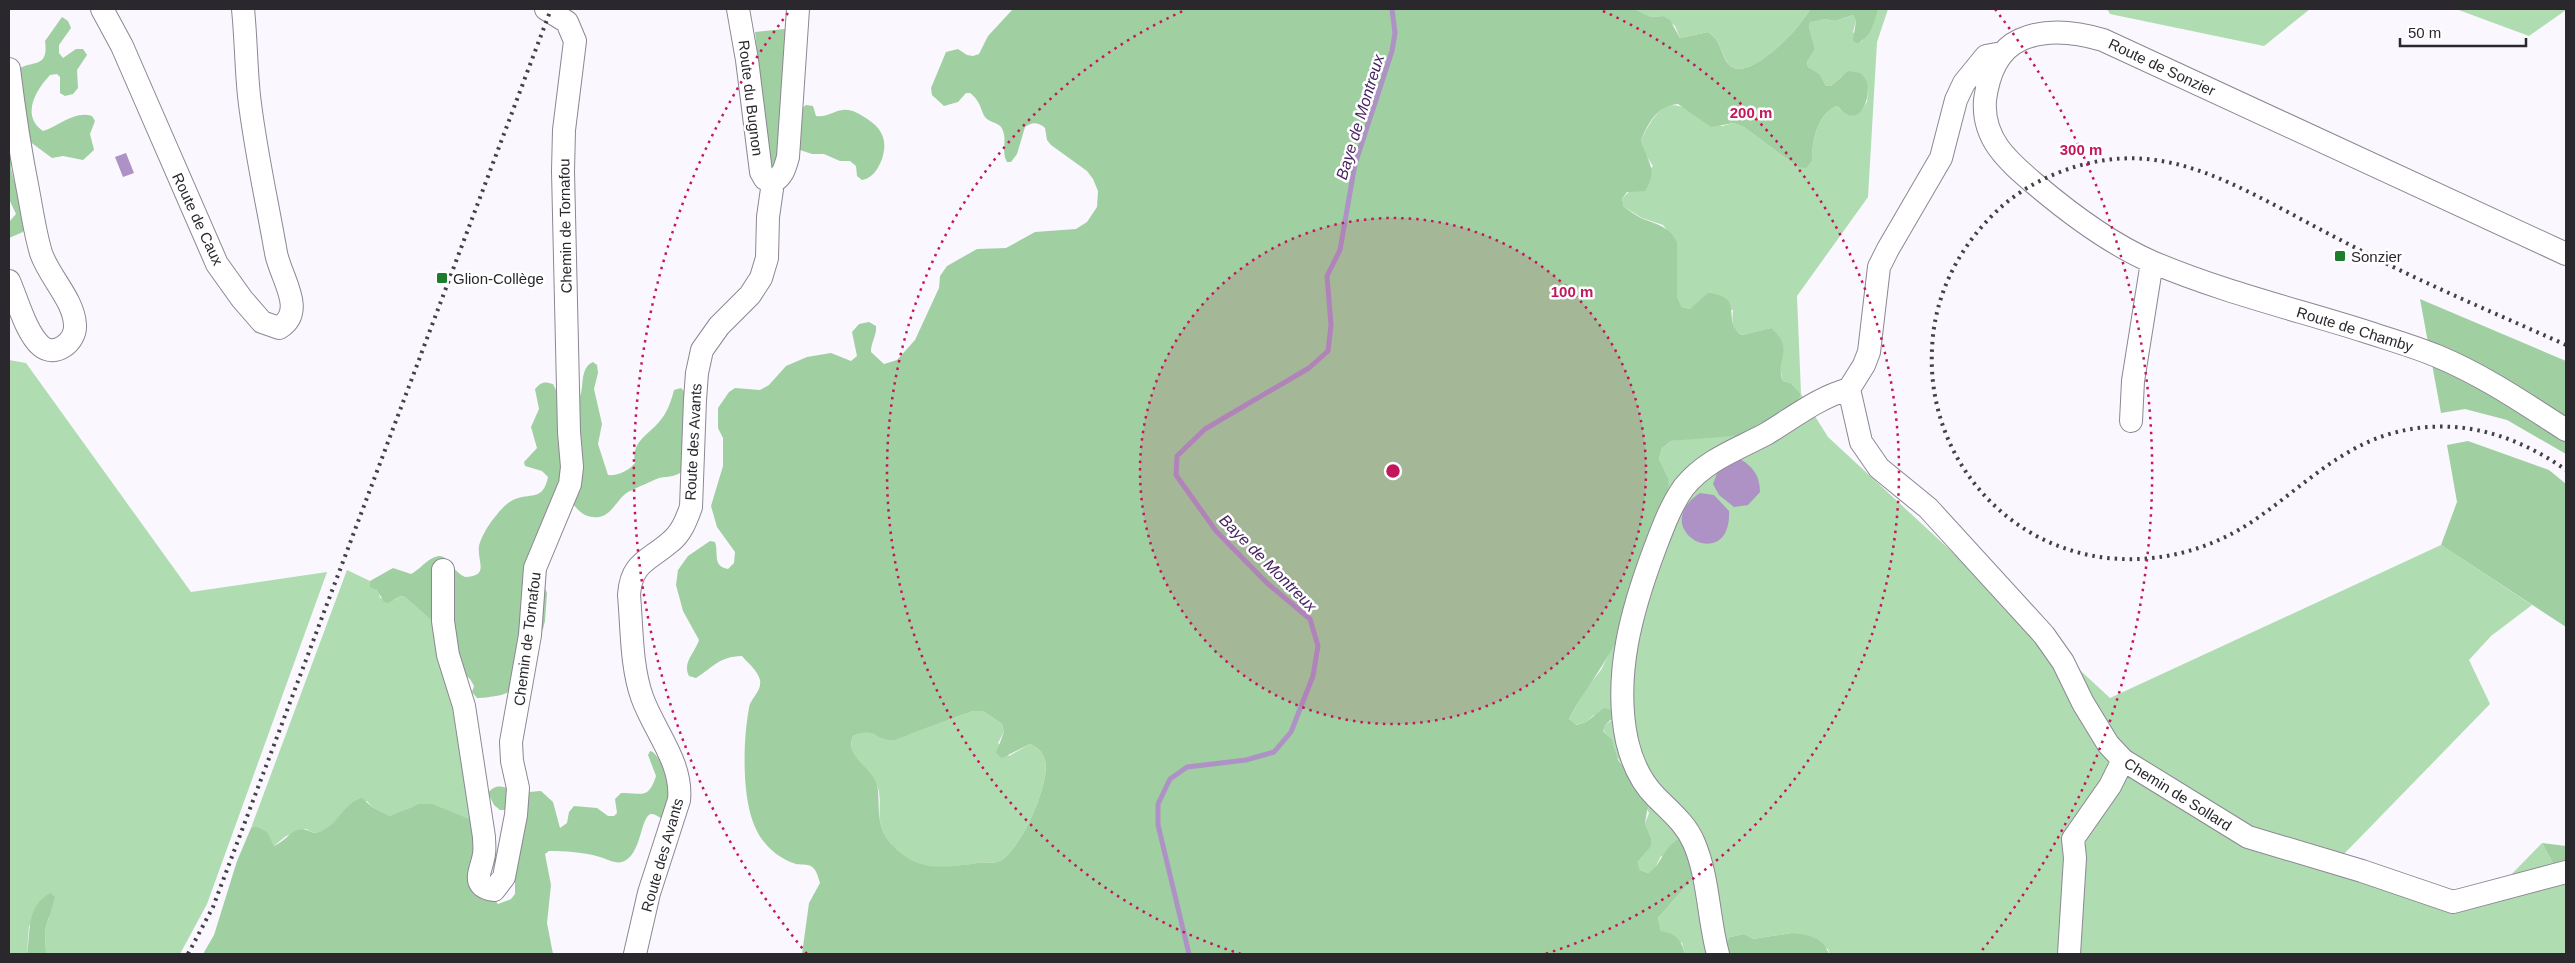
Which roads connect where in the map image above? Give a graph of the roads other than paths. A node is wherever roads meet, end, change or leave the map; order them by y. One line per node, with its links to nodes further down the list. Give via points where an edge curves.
1 (102, 9): 2 (street, Route de Caux, via 122,46 217,264 262,322 279,328 288,323 293,309 277,257 255,133)
2 (243, 9)
3 (546, 9): 15 (street, Chemin de Tornafou, via 567,22 575,41 564,130 563,171 572,467 564,501 535,568 530,635 511,742 518,788 516,815 504,877 494,890 480,884 478,875 484,854 484,837 464,706 448,655 443,621)
4 (738, 9): 8 (street, Route du Bugnon, via 760,172)
5 (798, 9): 8 (street, via 788,157 784,172)
6 (2003, 52): 9 (street, Route de Sonzier, via 2018,40 2039,33 2083,34 2103,40); 10 (street, Route de Sonzier, via 1993,67 1985,107 1988,130 1997,148 2049,196); 12 (street, via 1986,56 1964,83 1956,100 1941,158 1888,249 1878,275 1869,352)
7 (9, 69): 11 (street, via 16,128 42,254 74,317 74,332 61,349 42,347 35,339)
8 (773, 182): 18 (street, Route des Avants, via 767,258 761,278 702,350 694,400 691,507 686,522 670,543 642,562 629,582 630,614 642,697 676,772 680,789)
9 (2566, 254)
10 (2142, 257): 13 (street); 14 (street, Route de Chamby, via 2436,356 2502,388)
11 (9, 281)
12 (1849, 390): 16 (street, Chemin de Sollard, via 1861,442 1879,468 1928,508 2044,635 2063,662 2108,744); 19 (street, via 1831,394 1766,433 1712,460 1685,486 1663,528 1633,612 1623,676 1627,739 1640,777 1681,820 1694,842)
13 (2131, 421)
14 (2566, 430)
15 (443, 570)
16 (2123, 760): 17 (street, Chemin de Sollard, via 2248,838 2453,902); 20 (street, via 2110,786 2073,839 2076,858)
17 (2566, 872)
18 (635, 954)
19 (1718, 954)
20 (2069, 954)

